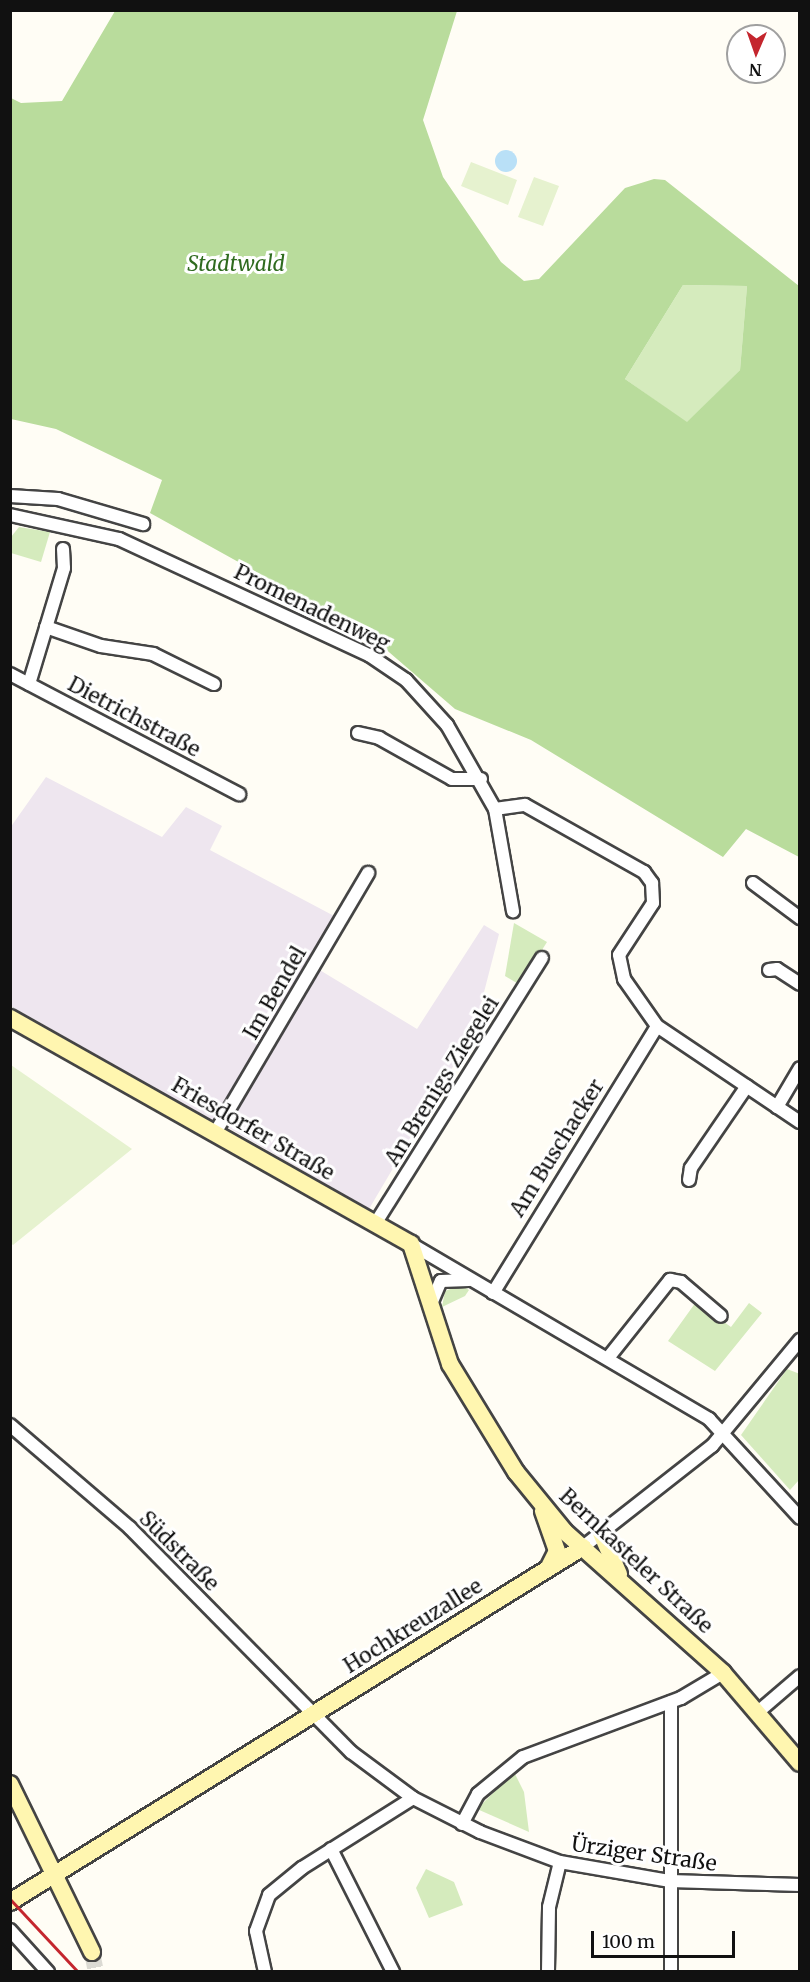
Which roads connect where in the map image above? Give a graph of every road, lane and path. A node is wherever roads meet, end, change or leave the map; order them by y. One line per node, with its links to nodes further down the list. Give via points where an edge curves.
1 (10, 496): 2 (street, via 58,499)
2 (88, 509): 4 (street); 5 (street)
3 (10, 515): 5 (street, Promenadenweg)
4 (142, 524)
5 (83, 527): 12 (street, Promenadenweg, via 369,655 428,701)
6 (63, 549): 7 (street, via 64,568)
7 (46, 627): 9 (street); 10 (street, via 101,646 153,654)
8 (10, 674): 9 (street, Dietrichstraße)
9 (29, 684): 13 (street, Dietrichstraße)
10 (214, 684)
11 (358, 733): 12 (street, via 379,738 452,779)
12 (481, 779): 14 (street, Promenadenweg)
13 (239, 794)
14 (495, 809): 17 (street, Promenadenweg); 23 (street, via 525,805 649,878 653,903 618,964)
15 (368, 873): 28 (street, Im Bendel)
16 (753, 883): 18 (street)
17 (513, 911)
18 (800, 918)
19 (542, 958): 30 (street, An Brenigs Ziegelei)
20 (769, 970): 21 (street, via 777,969)
21 (800, 984)
22 (10, 1018): 28 (street, Friesdorfer Straße)
23 (657, 1026): 25 (street); 33 (street, Am Buschacker)
24 (800, 1068): 26 (street)
25 (747, 1086): 26 (street); 29 (street, via 691,1168)
26 (777, 1107): 27 (street)
27 (800, 1122)
28 (216, 1133): 30 (street, Friesdorfer Straße)
29 (689, 1180)
30 (375, 1224): 31 (street, Friesdorfer Straße)
31 (411, 1244): 32 (street, Friesdorfer Straße); 34 (street, Bernkasteler Straße)
32 (474, 1280): 33 (street, Friesdorfer Straße); 34 (street, via 441,1281)
33 (493, 1293): 37 (street, Friesdorfer Straße)
34 (430, 1310): 40 (street, Bernkasteler Straße, via 455,1374)
35 (721, 1316): 37 (street, via 681,1282 670,1280)
36 (800, 1340): 39 (street, Hochkreuzallee)
37 (608, 1358): 39 (street, Friesdorfer Straße, via 678,1398)
38 (10, 1425): 50 (street, Südstraße, via 130,1528)
39 (721, 1434): 41 (street, Friesdorfer Straße); 42 (street, Hochkreuzallee)
40 (541, 1506): 43 (street, Bernkasteler Straße); 44 (street, via 557,1551)
41 (800, 1518)
42 (601, 1533): 43 (street, Hochkreuzallee); 45 (street)
43 (583, 1546): 44 (street, Hochkreuzallee); 45 (street, Bernkasteler Straße)
44 (548, 1568): 50 (street, Hochkreuzallee)
45 (623, 1583): 46 (street, Bernkasteler Straße)
46 (723, 1673): 48 (street); 49 (street, Bernkasteler Straße)
47 (800, 1676): 49 (street)
48 (671, 1702): 54 (street, via 523,1757 478,1794); 58 (street)
49 (758, 1712): 51 (street, Bernkasteler Straße)
50 (311, 1715): 53 (street, Ürziger Straße); 57 (street, Hochkreuzallee)
51 (800, 1763)
52 (10, 1784): 57 (street)
53 (413, 1798): 54 (street, Ürziger Straße); 55 (street)
54 (462, 1824): 56 (street, Ürziger Straße)
55 (331, 1850): 64 (street, via 285,1880 261,1908 256,1943); 65 (street)
56 (560, 1862): 58 (street, Ürziger Straße); 66 (street, via 549,1907)
57 (51, 1874): 60 (street, Hochkreuzallee); 62 (street, via 80,1918)
58 (670, 1881): 59 (street, Ürziger Straße); 67 (street)
59 (800, 1885)
60 (10, 1902)
61 (10, 1930): 63 (street)
62 (92, 1952)
63 (48, 1971)
64 (265, 1971)
65 (393, 1971)
66 (548, 1971)
67 (671, 1971)

